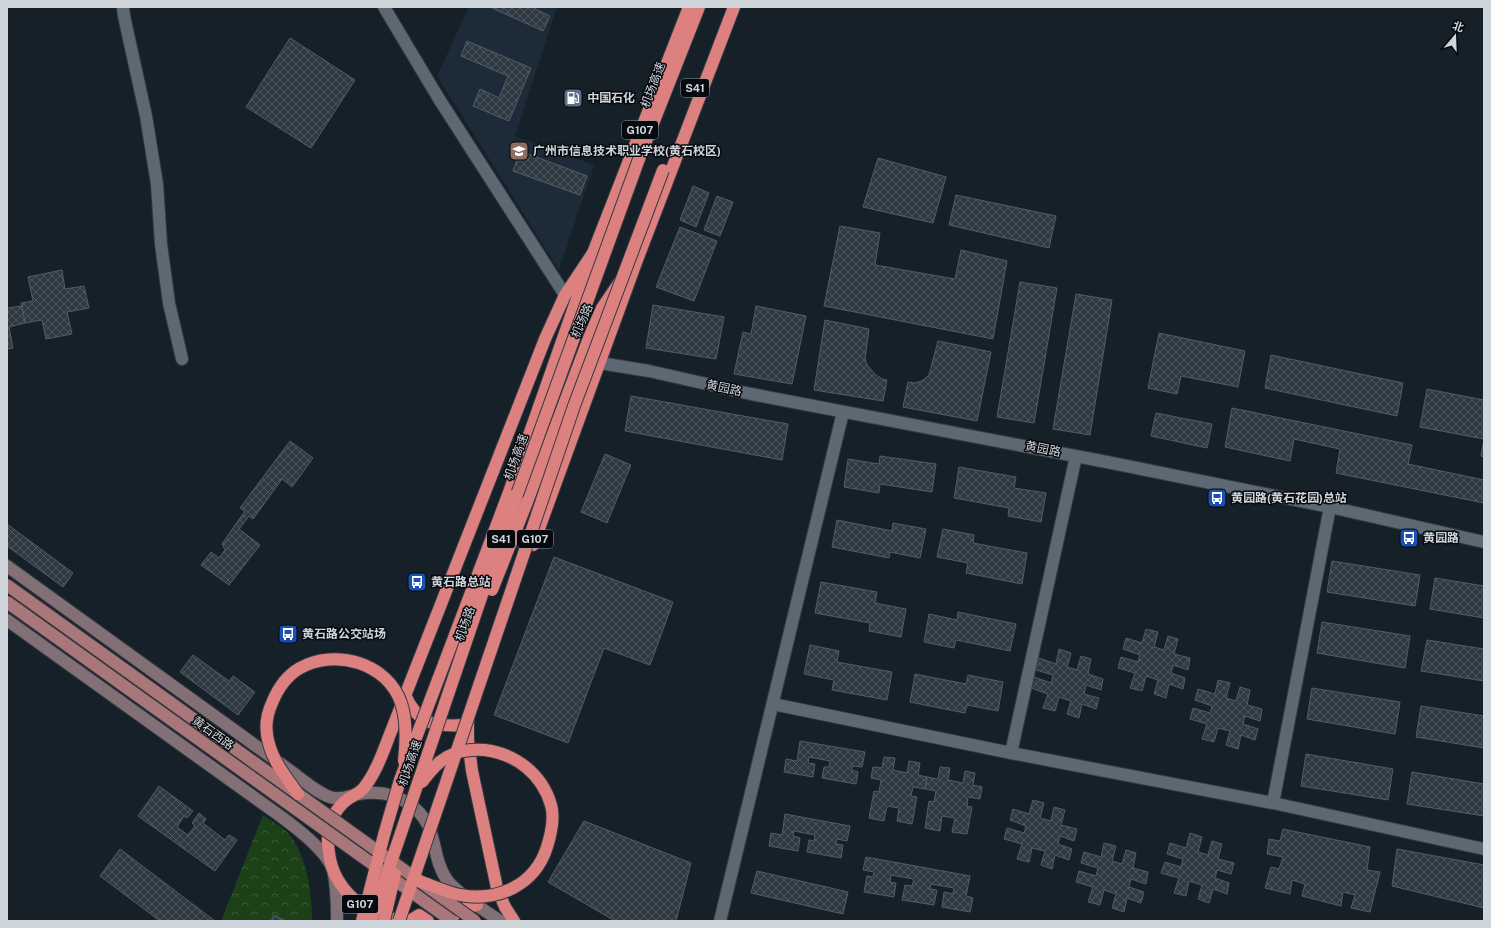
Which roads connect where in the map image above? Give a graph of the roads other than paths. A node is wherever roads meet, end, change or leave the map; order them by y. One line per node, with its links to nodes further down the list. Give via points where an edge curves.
1 (123, 7): 10 (street, via 146,116 157,184 161,244 169,303)
2 (384, 7): 9 (street, via 439,99)
3 (689, 7): 7 (highway, 机场路 / G107)
4 (699, 7): 40 (highway, 机场高速 / S41, bridge, via 550,402)
5 (726, 7): 42 (highway, S41, bridge, via 574,406)
6 (734, 7): 8 (highway, 机场路 / G107)
7 (593, 253): 9 (highway, 机场路 / G107); 25 (highway, 机场路, bridge, via 508,495)
8 (637, 260): 11 (highway, 机场路 / G107); 26 (highway, 机场路, bridge, via 609,296 596,321 483,614)
9 (565, 296): 20 (highway, 机场路 / G107, via 545,339)
10 (182, 359)
11 (600, 363): 12 (street, 黄园路); 22 (highway, 机场路 / G107)
12 (843, 412): 13 (street, 黄园路); 21 (street)
13 (1076, 456): 14 (street, 黄园路); 23 (street)
14 (1330, 507): 15 (street, 黄园路); 30 (street)
15 (1484, 542)
16 (7, 566): 24 (main road)
17 (7, 585): 27 (main road, 黄石西路, bridge)
18 (7, 602): 44 (main road, 黄石西路, bridge)
19 (7, 620): 29 (main road)
20 (405, 695): 22 (highway, via 417,716 435,725 444,726); 28 (highway, 机场路 / G107, via 376,766)
21 (773, 704): 23 (street); 48 (street)
22 (467, 719): 31 (main road); 47 (highway, G107, via 472,770 493,872 505,907)
23 (1011, 753): 30 (street)
24 (277, 761): 28 (main road, via 332,798); 29 (main road, via 274,772)
25 (400, 780): 27 (highway, bridge, via 404,759 404,720 396,692 383,676 365,665 342,659 326,660 308,664 290,675 276,693 267,718 267,733 273,755); 39 (highway, 机场路, bridge)
26 (422, 782): 35 (highway, bridge, via 436,764 461,750 498,752 528,767 538,778 552,806 553,821 544,857 534,873 520,884 500,894 481,897 460,895); 41 (highway, 机场路, bridge, via 405,834)
27 (298, 794): 35 (main road, 黄石西路, bridge)
28 (358, 794): 31 (main road, via 386,794 398,798 415,808); 34 (highway, G107, via 341,806 328,828 327,846)
29 (251, 795): 34 (main road, via 312,842)
30 (1273, 803): 32 (street)
31 (429, 826): 33 (main road)
32 (1484, 849)
33 (438, 859): 36 (main road, via 443,874 451,885); 37 (main road, via 437,887)
34 (332, 870): 38 (main road); 42 (highway, G107, via 341,886 361,905 380,916)
35 (420, 881): 45 (main road, 黄石西路, bridge)
36 (477, 905): 44 (highway, via 457,911); 46 (main road)
37 (421, 919): 43 (highway)
38 (337, 921)
39 (362, 921)
40 (371, 921)
41 (384, 921)
42 (400, 921)
43 (406, 921)
44 (451, 921)
45 (475, 921)
46 (500, 921)
47 (514, 921)
48 (720, 921)

